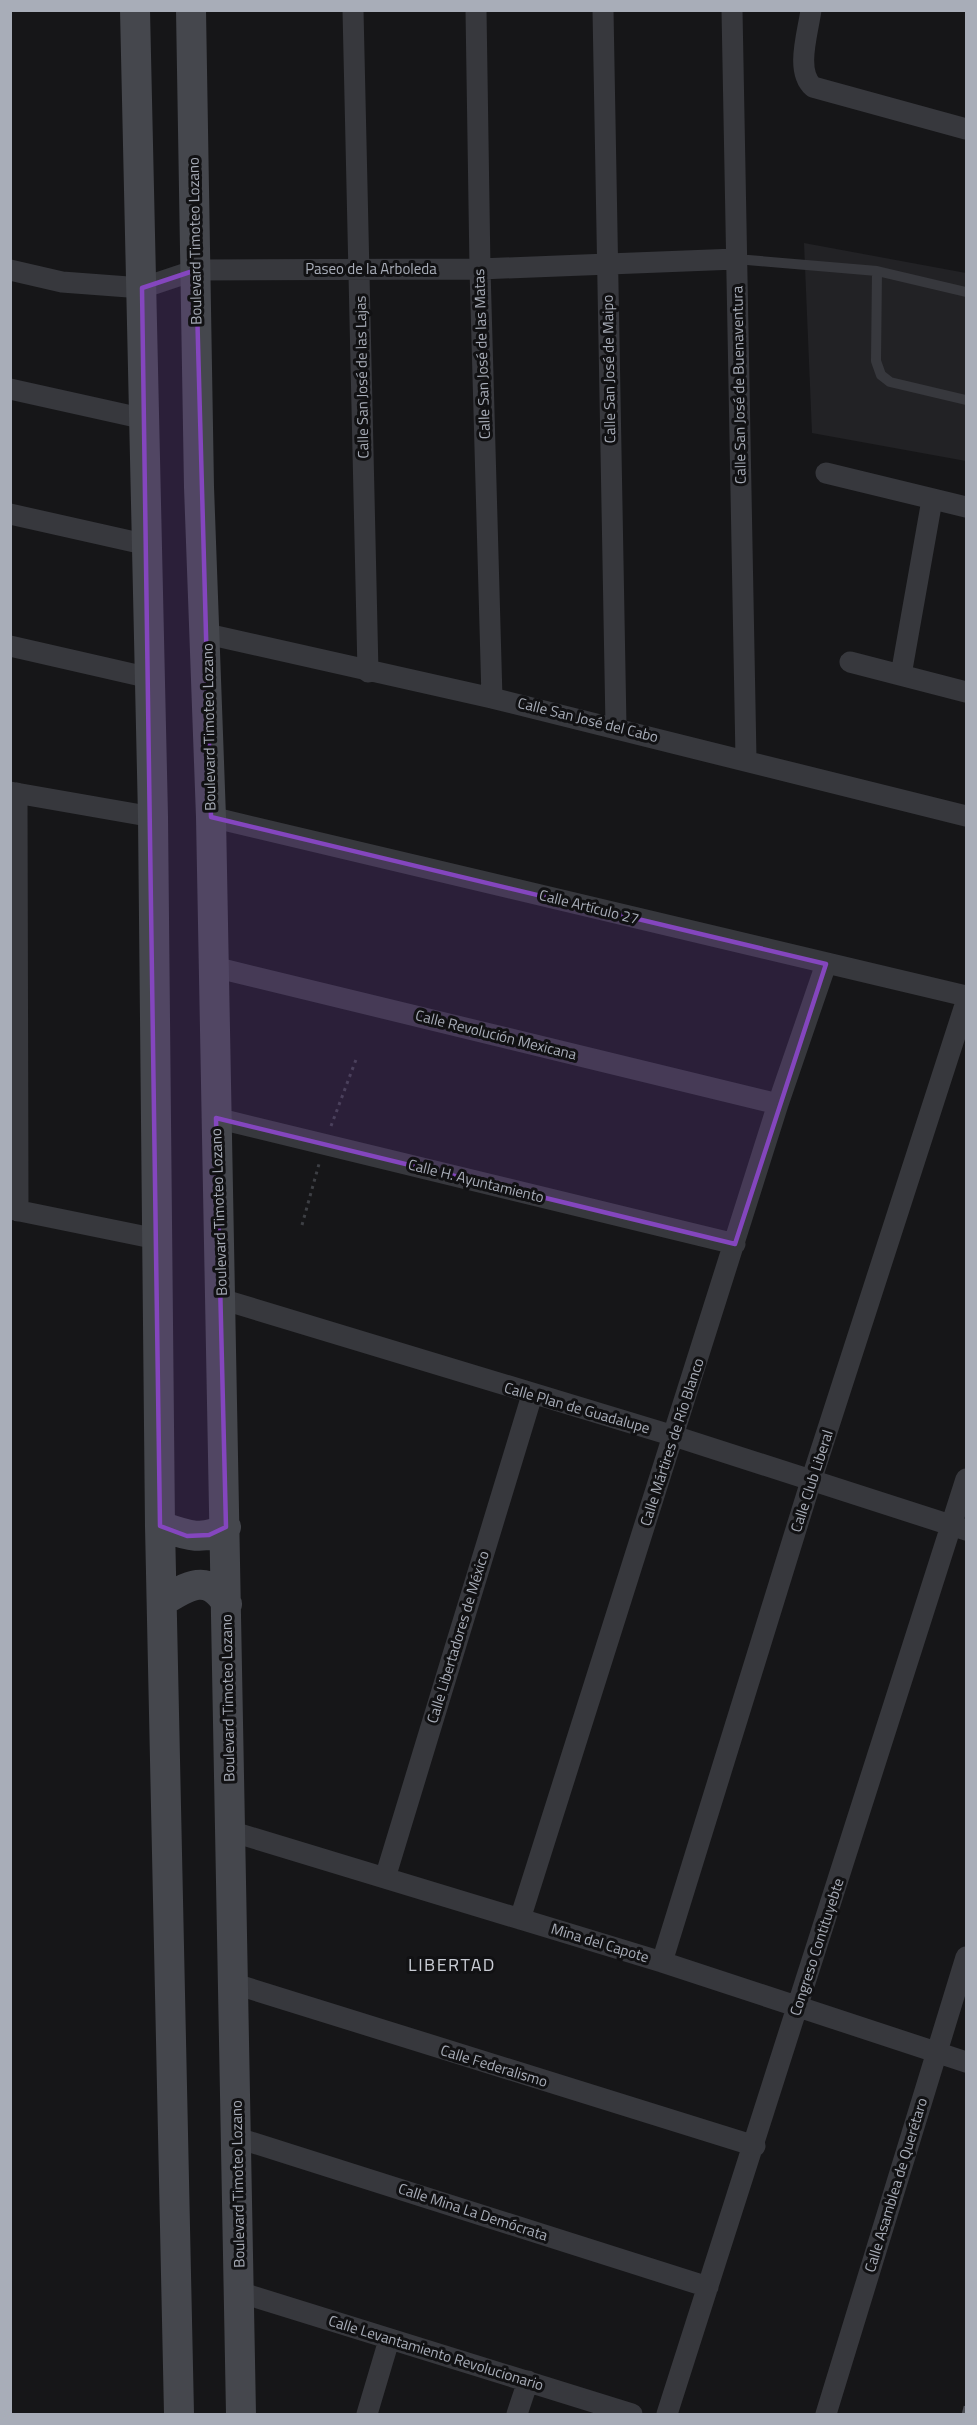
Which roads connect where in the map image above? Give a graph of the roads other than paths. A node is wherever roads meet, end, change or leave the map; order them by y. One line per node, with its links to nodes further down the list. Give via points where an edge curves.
1 (135, 10): 16 (main road)
2 (191, 10): 14 (main road, Boulevard Timoteo Lozano)
3 (353, 10): 11 (street, Calle San José de las Lajas)
4 (476, 10): 12 (street, Calle San José de las Matas)
5 (603, 10): 10 (street, Calle San José de Maipo)
6 (732, 10): 9 (street, Calle San José de Buenaventura)
7 (811, 10): 8 (street, via 803,68 806,81 813,87)
8 (966, 129)
9 (736, 258): 10 (street, Paseo de la Arboleda); 15 (lane); 35 (street, Calle San José de Buenaventura)
10 (607, 265): 12 (street, Paseo de la Arboleda); 34 (street, Calle San José de Maipo)
11 (360, 268): 12 (street, Paseo de la Arboleda); 14 (street, Paseo de la Arboleda); 29 (street, Calle San José de las Lajas)
12 (480, 269): 33 (street, Calle San José de las Matas)
13 (10, 270): 16 (street, Paseo de la Arboleda, via 62,282)
14 (196, 270): 16 (street, Paseo de la Arboleda); 26 (main road, Boulevard Timoteo Lozano, via 199,487)
15 (878, 272): 17 (lane); 19 (lane, via 876,361 881,375 890,382)
16 (142, 288): 20 (main road)
17 (966, 292)
18 (10, 388): 20 (street)
19 (966, 400)
20 (145, 419): 25 (main road)
21 (826, 474): 22 (street)
22 (932, 500): 23 (street); 30 (street)
23 (966, 507)
24 (10, 514): 25 (street)
25 (148, 545): 31 (main road)
26 (207, 634): 29 (street, Calle San José del Cabo); 39 (main road, Boulevard Timoteo Lozano)
27 (10, 646): 31 (street)
28 (850, 662): 30 (street)
29 (368, 672): 33 (street, Calle San José del Cabo)
30 (901, 675): 32 (street)
31 (150, 678): 38 (main road)
32 (966, 692)
33 (492, 698): 34 (street, Calle San José del Cabo)
34 (616, 727): 35 (street, Calle San José del Cabo)
35 (746, 759): 37 (street, Calle San José del Cabo)
36 (14, 792): 38 (street); 46 (street)
37 (966, 816)
38 (153, 817): 47 (main road)
39 (211, 817): 40 (street, Calle Artículo 27); 41 (main road, Boulevard Timoteo Lozano)
40 (826, 964): 42 (street, Calle Artículo 27); 44 (street, Calle Mártires de Río Blanco)
41 (214, 967): 44 (street, Calle Revolución Mexicana); 45 (main road, Boulevard Timoteo Lozano)
42 (966, 996)
43 (966, 1002): 53 (street, Calle Club Liberal)
44 (778, 1104): 48 (street, Calle Mártires de Río Blanco)
45 (216, 1118): 48 (street, Calle H. Ayuntamiento); 49 (main road, Boulevard Timoteo Lozano)
46 (14, 1210): 47 (street)
47 (157, 1239): 54 (main road)
48 (735, 1244): 51 (street, Calle Mártires de Río Blanco)
49 (221, 1299): 50 (street, Calle Plan de Guadalupe); 55 (main road, Boulevard Timoteo Lozano)
50 (532, 1395): 51 (street, Calle Plan de Guadalupe); 60 (street, Calle Libertadores de México)
51 (674, 1436): 53 (street, Calle Plan de Guadalupe); 61 (street, Calle Mártires de Río Blanco)
52 (966, 1479): 56 (street, Congreso Contituyebte)
53 (812, 1481): 56 (street, Calle Plan de Guadalupe); 63 (street, Calle Club Liberal)
54 (160, 1526): 55 (main road, via 196,1537); 57 (main road)
55 (226, 1527): 58 (main road, Boulevard Timoteo Lozano)
56 (959, 1528): 65 (street, Congreso Contituyebte)
57 (162, 1602): 58 (main road, via 198,1584 220,1592); 74 (main road)
58 (227, 1604): 59 (main road, Boulevard Timoteo Lozano)
59 (230, 1831): 60 (street, Mina del Capote); 64 (main road, Boulevard Timoteo Lozano)
60 (385, 1878): 61 (street, Mina del Capote)
61 (520, 1919): 63 (street, Mina del Capote)
62 (966, 1957): 66 (street, Calle Asamblea de Querétaro)
63 (662, 1962): 65 (street, Mina del Capote)
64 (235, 1984): 68 (main road, Boulevard Timoteo Lozano); 69 (street, Calle Federalismo)
65 (798, 2007): 66 (street, Mina del Capote); 69 (street, Congreso Contituyebte)
66 (936, 2052): 67 (street, Mina del Capote); 80 (street, Calle Asamblea de Querétaro)
67 (966, 2062)
68 (238, 2138): 70 (street, Calle Mina La Demócrata); 71 (main road, Boulevard Timoteo Lozano)
69 (755, 2146): 70 (street, Congreso Contituyebte)
70 (708, 2287): 79 (street, Congreso Contituyebte)
71 (239, 2292): 72 (street, Calle Levantamiento Revolucionario); 75 (main road, Boulevard Timoteo Lozano)
72 (389, 2340): 73 (street, Calle Levantamiento Revolucionario); 76 (street)
73 (528, 2381): 77 (street); 78 (street, Calle Levantamiento Revolucionario)
74 (179, 2415)
75 (241, 2415)
76 (367, 2415)
77 (517, 2415)
78 (632, 2415)
79 (667, 2415)
80 (826, 2415)

